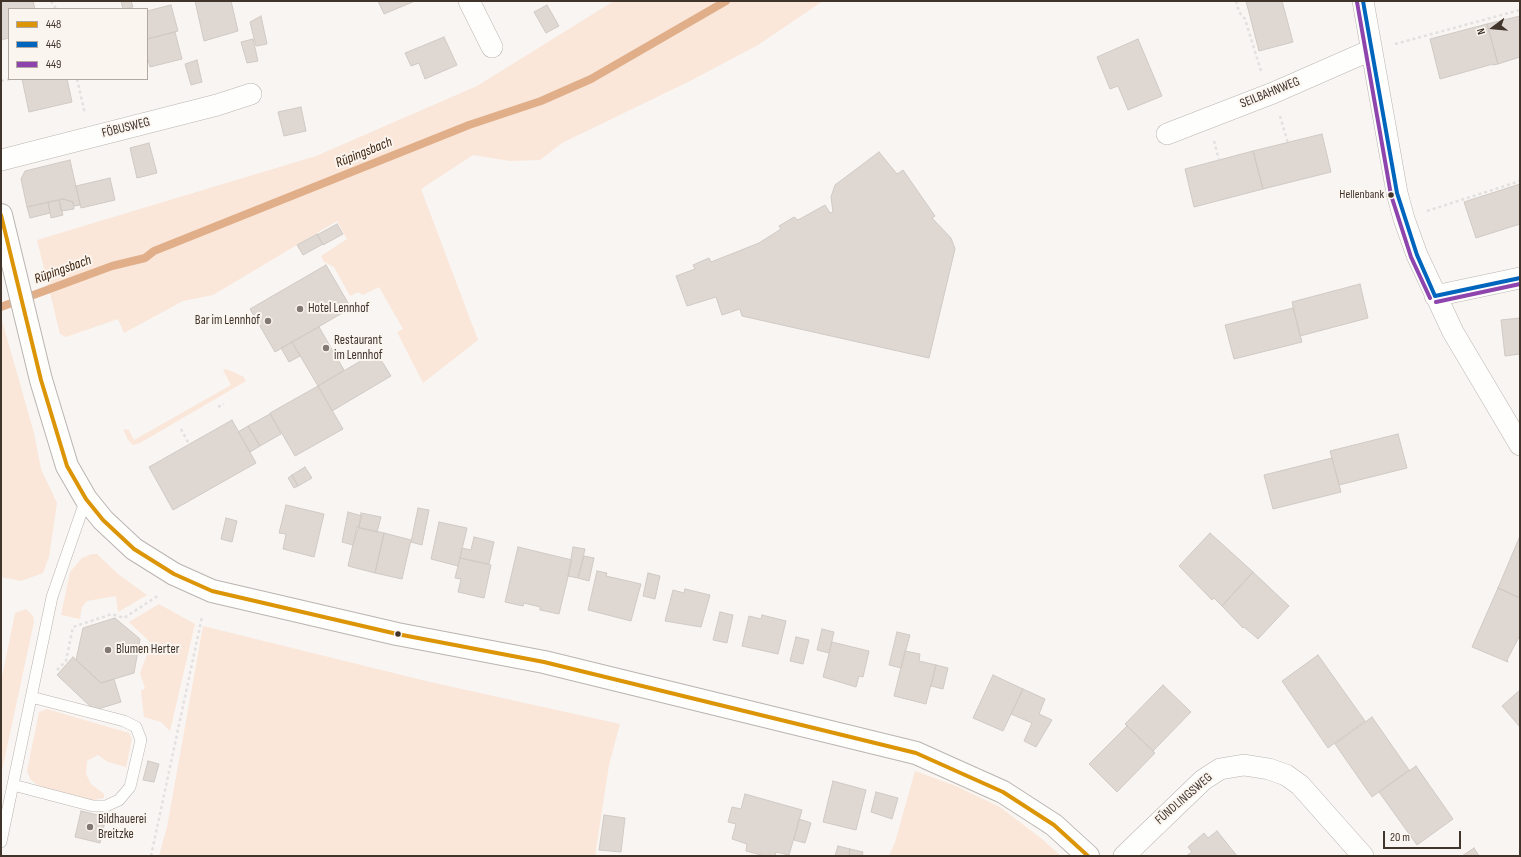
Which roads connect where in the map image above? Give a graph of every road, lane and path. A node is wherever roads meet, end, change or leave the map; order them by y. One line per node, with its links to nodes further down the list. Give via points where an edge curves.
1 (469, 1): 5 (street)
2 (1236, 1): 9 (path, via 1239,12 1245,19)
3 (1363, 1): 6 (street)
4 (1520, 10): 6 (path)
5 (492, 47)
6 (1371, 50): 9 (street, SEILBAHNWEG); 15 (street)
7 (77, 80): 10 (path)
8 (251, 94): 12 (street, FÖBUSWEG)
9 (1268, 94): 11 (street, SEILBAHNWEG)
10 (87, 121)
11 (1167, 134)
12 (1, 160)
13 (1520, 181): 15 (path)
14 (1, 215): 16 (street)
15 (1404, 219): 18 (street)
16 (6, 247): 24 (street, via 67,466)
17 (1520, 278): 18 (street)
18 (1435, 296): 23 (street, via 1472,366)
19 (224, 404): 20 (path)
20 (218, 407)
21 (181, 429): 22 (path)
22 (189, 444)
23 (1520, 444)
24 (86, 499): 27 (lane, via 52,598); 32 (street, via 103,520 134,549 174,574 212,591 397,634 544,662 916,753 1003,792 1054,825)
25 (159, 595): 27 (path, via 124,618 112,614 73,627 66,661 55,672)
26 (202, 617): 31 (path)
27 (34, 683): 28 (lane)
28 (31, 697): 29 (lane); 29 (lane, via 124,720 136,727 142,740 130,787 119,800 106,806 93,806)
29 (13, 785): 30 (lane)
30 (1, 842)
31 (151, 856)
32 (1088, 856)
33 (1124, 856): 34 (street, FÜNDLINGSWEG, via 1203,780 1220,769 1244,765 1286,775 1300,785)
34 (1363, 856)

